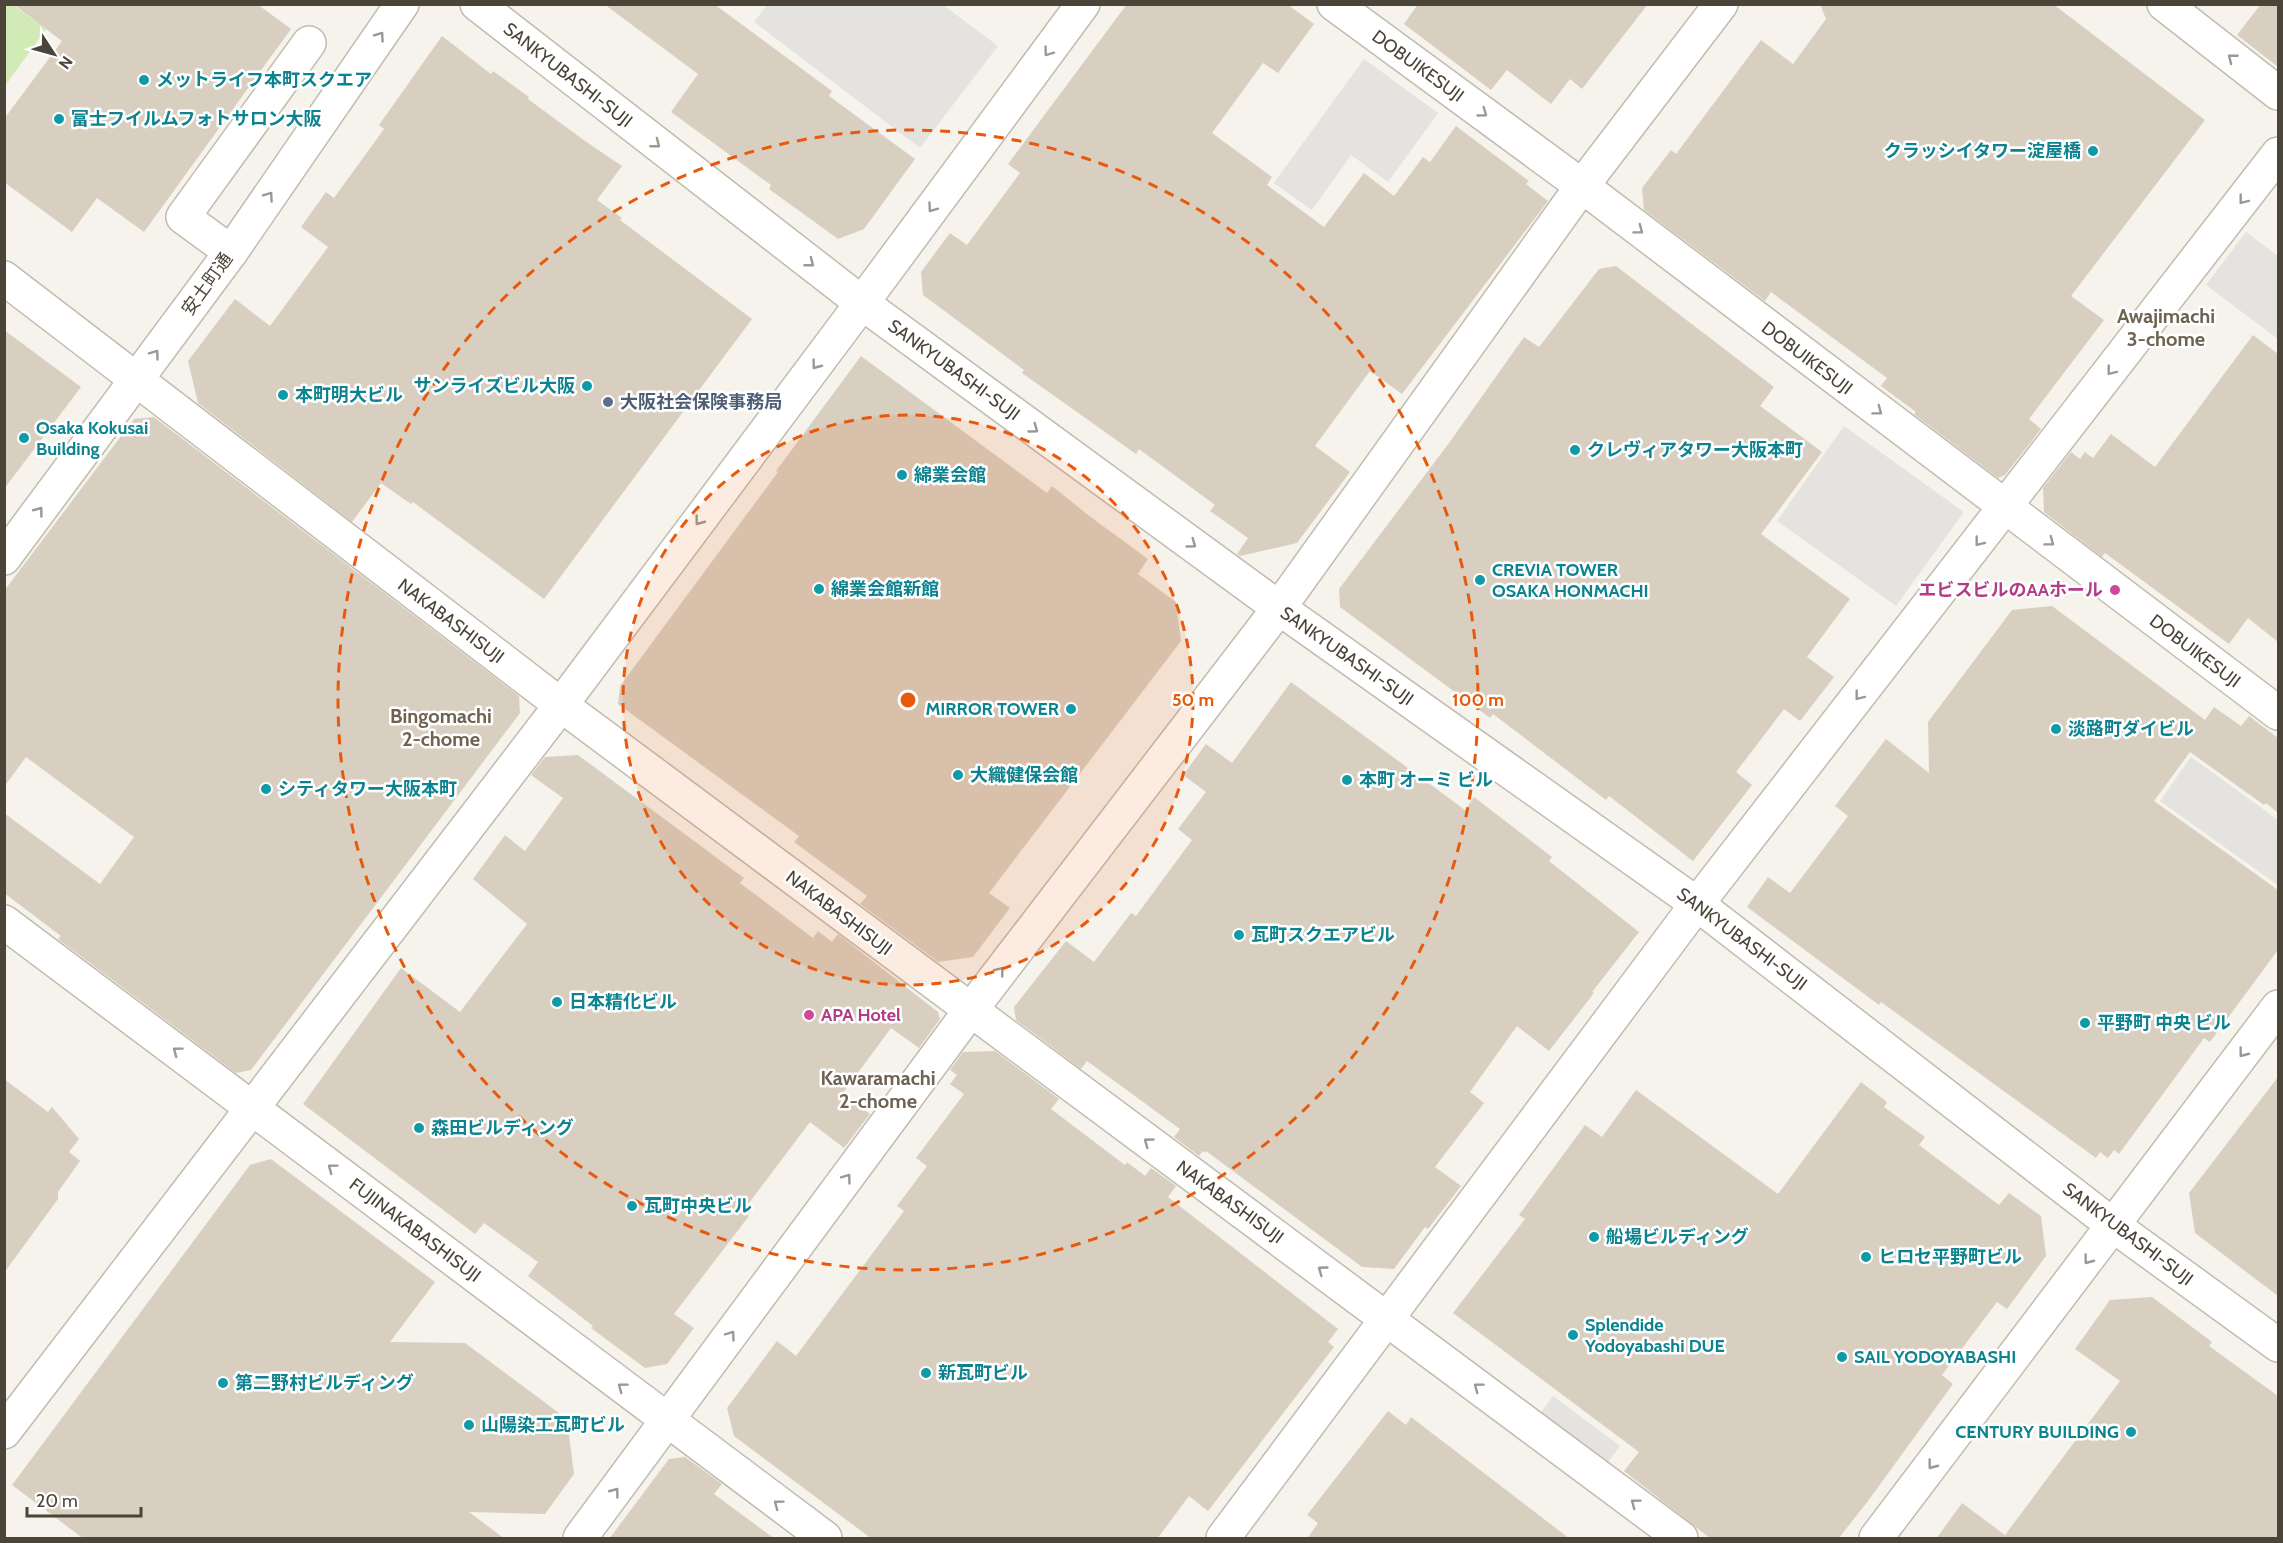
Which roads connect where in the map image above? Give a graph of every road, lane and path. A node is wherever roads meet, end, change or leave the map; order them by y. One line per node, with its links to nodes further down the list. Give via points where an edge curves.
1 (402, 4): 11 (street, 安土町通, one-way to 1)
2 (477, 4): 13 (street, SANKYUBASHI-SUJI, one-way to 13)
3 (1083, 4): 13 (street, one-way to 13)
4 (1334, 4): 10 (street, DOBUIKESUJI, one-way to 10)
5 (1721, 4): 10 (street)
6 (2164, 4): 8 (street, one-way to 6)
7 (309, 43): 11 (street, via 183,217)
8 (2278, 93)
9 (2278, 154): 15 (street, one-way to 15)
10 (1582, 186): 15 (street, DOBUIKESUJI, one-way to 15); 17 (street)
11 (231, 252): 14 (street, 安土町通, one-way to 11)
12 (4, 278): 14 (street, NAKABASHISUJI)
13 (862, 303): 17 (street, SANKYUBASHI-SUJI, one-way to 17); 18 (street, one-way to 18)
14 (136, 380): 16 (street, 安土町通, one-way to 14); 18 (street, NAKABASHISUJI)
15 (2005, 508): 19 (street, DOBUIKESUJI, one-way to 19); 20 (street, one-way to 20)
16 (4, 558)
17 (1280, 608): 20 (street, SANKYUBASHI-SUJI); 23 (street, one-way to 17)
18 (561, 705): 23 (street, NAKABASHISUJI); 24 (street)
19 (2278, 713)
20 (1697, 904): 25 (street, SANKYUBASHI-SUJI); 26 (street)
21 (4, 922): 24 (street, FUJINAKABASHISUJI, one-way to 21)
22 (2278, 1006): 25 (street, one-way to 25)
23 (970, 1011): 26 (street, NAKABASHISUJI, one-way to 23); 28 (street, one-way to 23)
24 (252, 1107): 28 (street, FUJINAKABASHISUJI, one-way to 24); 29 (street)
25 (2114, 1226): 27 (street, SANKYUBASHI-SUJI); 34 (street, one-way to 34)
26 (1387, 1318): 32 (street); 33 (street, NAKABASHISUJI, one-way to 26)
27 (2278, 1345)
28 (668, 1422): 30 (street, one-way to 28); 31 (street, FUJINAKABASHISUJI, one-way to 28)
29 (4, 1432)
30 (580, 1539)
31 (825, 1539)
32 (1223, 1539)
33 (1681, 1539)
34 (1876, 1539)

